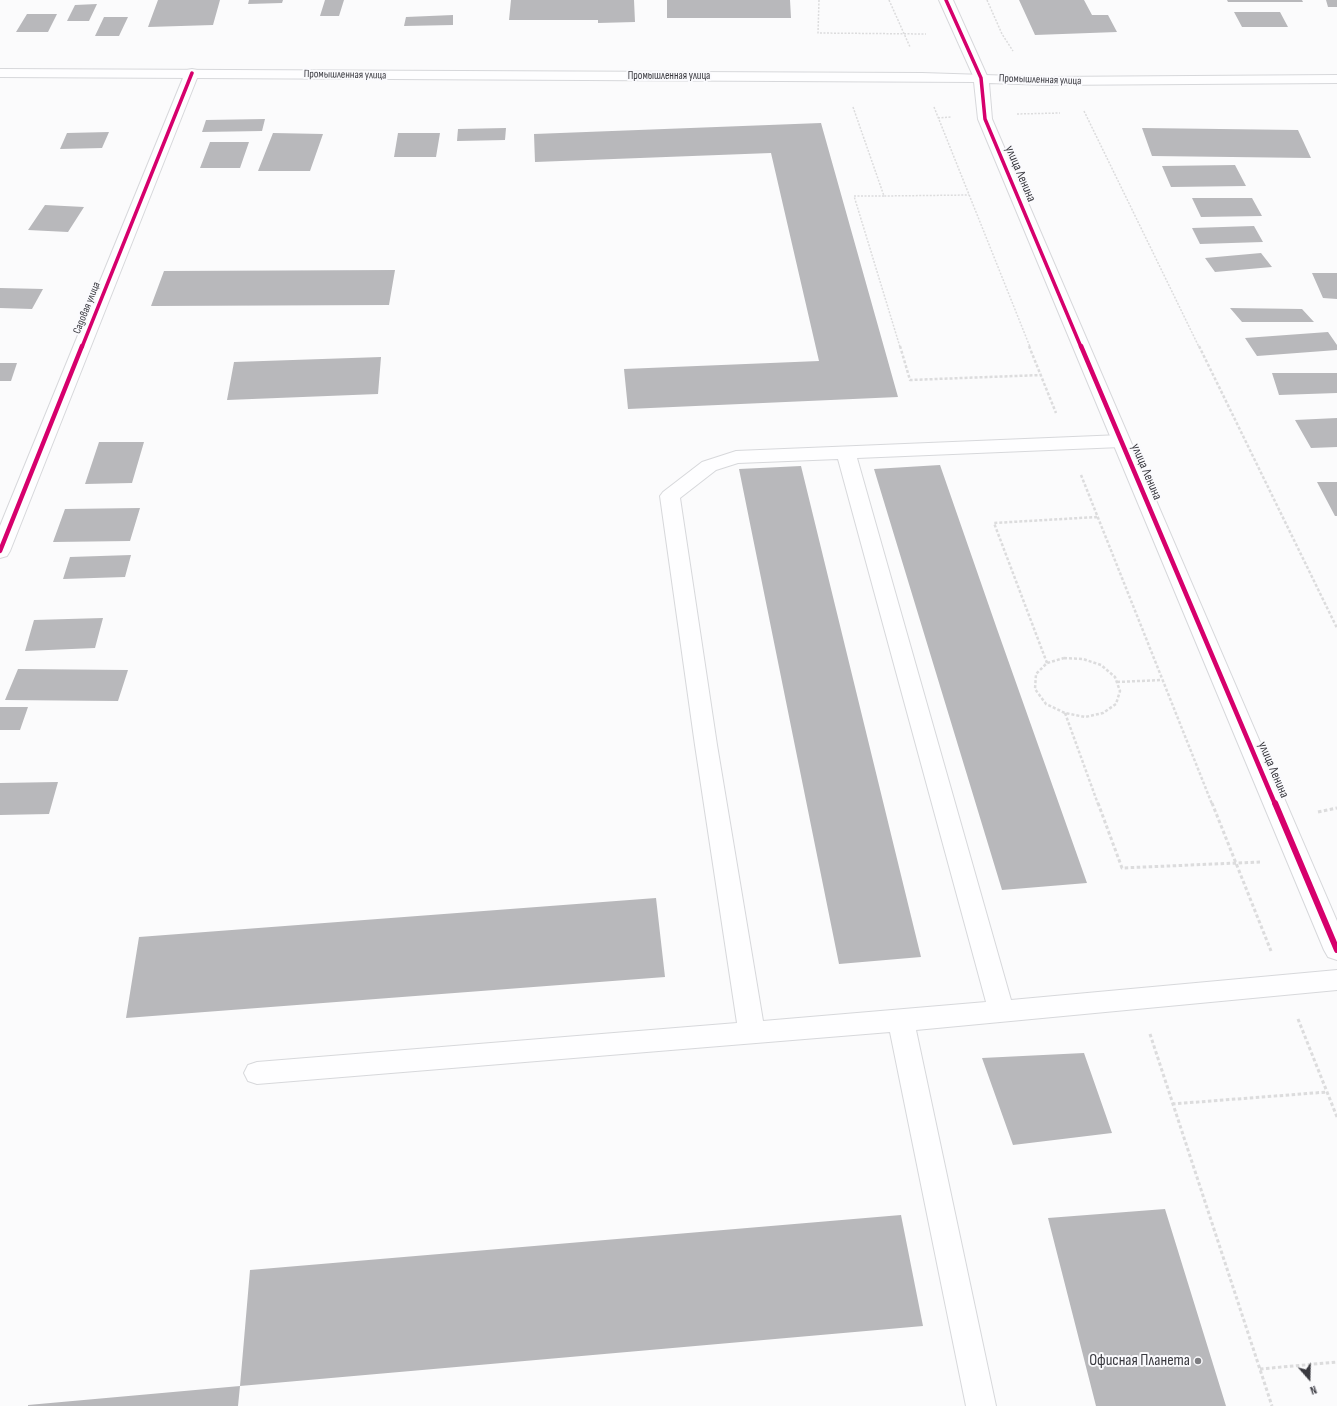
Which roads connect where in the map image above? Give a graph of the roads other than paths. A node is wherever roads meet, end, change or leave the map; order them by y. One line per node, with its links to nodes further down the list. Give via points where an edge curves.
1 (946, 0): 4 (street, улица Ленина)
2 (0, 73): 3 (street, Промышленная улица)
3 (192, 73): 4 (street, Промышленная улица); 8 (street, Садовая улица)
4 (981, 78): 5 (street, Промышленная улица, via 1047,81); 6 (street, улица Ленина, via 985,119)
5 (1337, 79)
6 (1121, 441): 7 (street); 9 (street, улица Ленина)
7 (846, 452): 11 (street); 13 (street, via 736,457 709,466 670,496)
8 (0, 551)
9 (1337, 950)
10 (1337, 980): 11 (street)
11 (1002, 1012): 12 (street)
12 (901, 1021): 13 (street); 15 (street)
13 (752, 1033): 14 (street)
14 (257, 1072)
15 (981, 1406)

